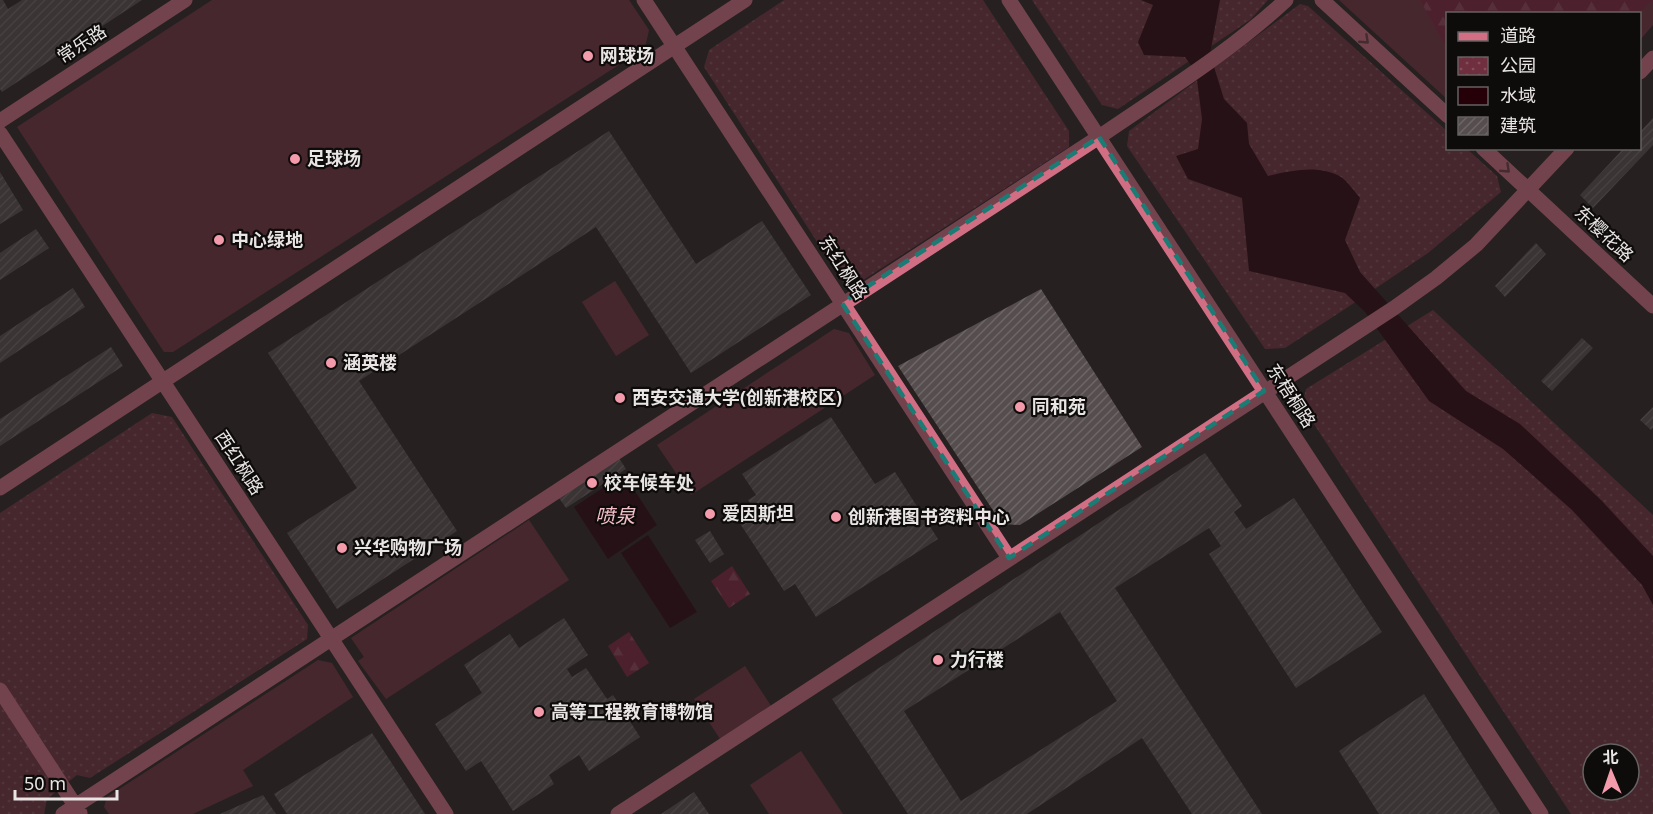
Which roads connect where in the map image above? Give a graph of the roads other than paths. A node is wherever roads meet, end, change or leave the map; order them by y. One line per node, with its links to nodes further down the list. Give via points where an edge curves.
1 (185, 0): 11 (street, 常乐路)
2 (644, 0): 7 (street, 东红枫路)
3 (746, 0): 7 (street)
4 (1009, 0): 13 (street, 东梧桐路)
5 (1286, 0): 13 (street, via 1215,59)
6 (1322, 0): 10 (street, one-way to 10)
7 (674, 47): 17 (street, 东红枫路); 19 (street)
8 (1653, 58): 9 (street)
9 (1641, 71)
10 (1446, 114)
11 (0, 121)
12 (0, 133): 19 (street, 西红枫路)
13 (1099, 137): 17 (street); 20 (street, 东梧桐路)
14 (1485, 150): 16 (street, 东樱花路, one-way to 16)
15 (1565, 150): 16 (street)
16 (1528, 190): 18 (street, 东樱花路); 20 (street, via 1476,245 1436,278)
17 (842, 303): 22 (street, 东红枫路); 23 (street)
18 (1653, 306)
19 (162, 382): 21 (street); 23 (street, 西红枫路)
20 (1264, 391): 22 (street); 28 (street, 东梧桐路)
21 (0, 488)
22 (1009, 558): 27 (street)
23 (330, 639): 25 (street); 26 (street, 西红枫路)
24 (0, 690): 25 (street)
25 (73, 811)
26 (446, 814)
27 (618, 814)
28 (1541, 814)

